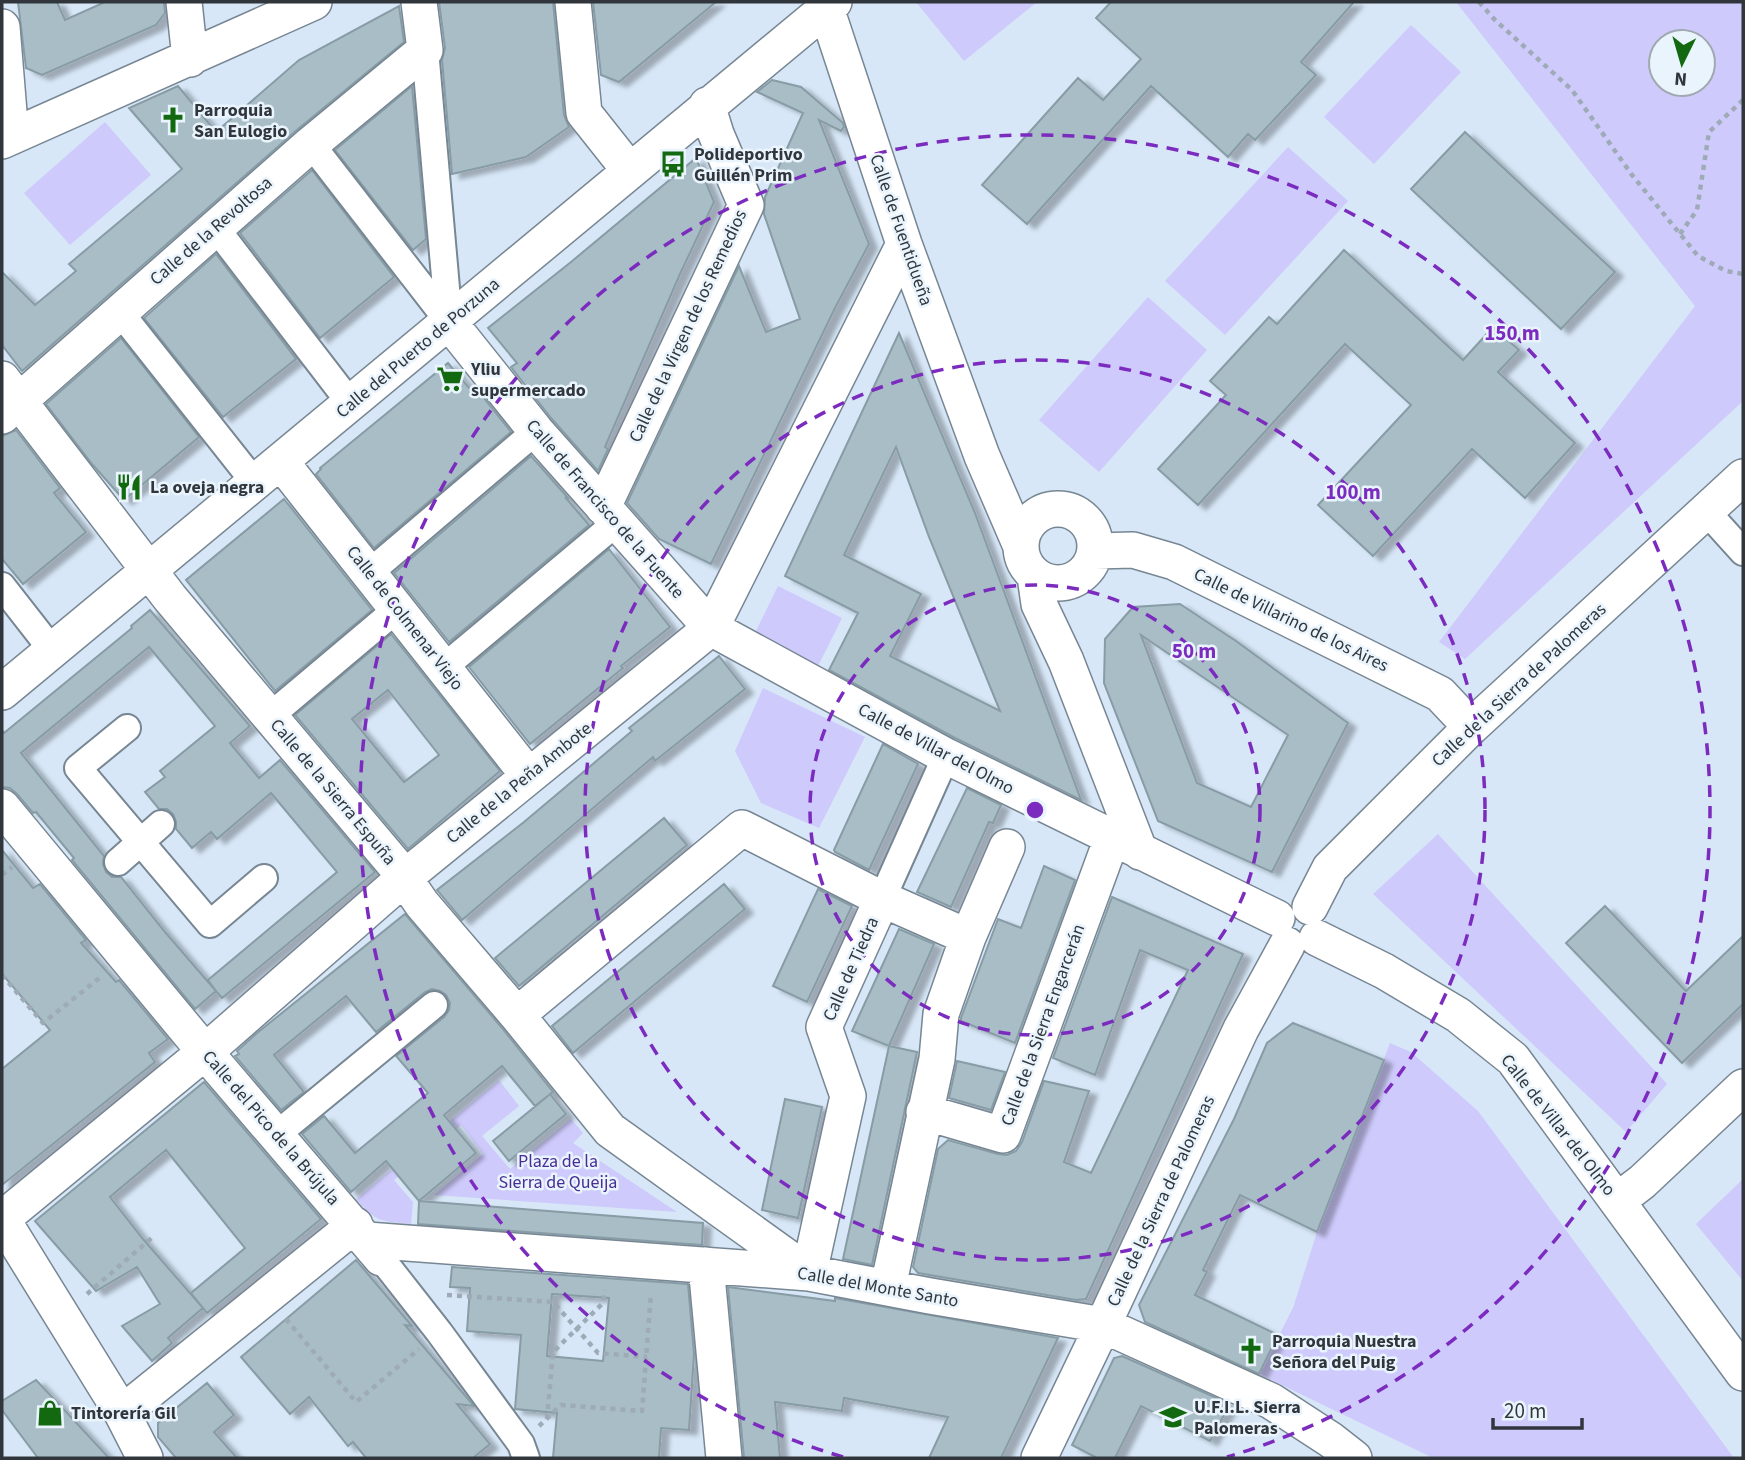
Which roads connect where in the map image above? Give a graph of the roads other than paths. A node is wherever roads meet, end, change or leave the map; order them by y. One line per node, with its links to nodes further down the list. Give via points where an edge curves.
1 (184, 2): 8 (street)
2 (314, 2): 8 (street)
3 (419, 2): 7 (street)
4 (573, 2): 12 (street, via 584,113)
5 (828, 4): 9 (street, Calle del Puerto de Porzuna); 14 (street, Calle de Fuentidueña)
6 (2, 27): 10 (street)
7 (425, 50): 11 (street, Calle de la Revoltosa); 16 (street)
8 (190, 59): 10 (street)
9 (708, 105): 12 (street, Calle del Puerto de Porzuna); 25 (street, Calle de la Virgen de los Remedios, via 746,205)
10 (6, 139)
11 (311, 144): 13 (street, Calle de la Revoltosa); 16 (street)
12 (630, 171): 16 (street, Calle del Puerto de Porzuna)
13 (215, 227): 15 (street, Calle de la Revoltosa); 18 (street)
14 (904, 243): 20 (street, Calle de Fuentidueña); 34 (street, Calle de la Peña Ambote)
15 (119, 311): 17 (street, Calle de la Revoltosa); 21 (street)
16 (449, 321): 18 (street, Calle del Puerto de Porzuna); 19 (street, Calle de Francisco de la Fuente)
17 (7, 399): 29 (street, Calle de la Sierra Espuña)
18 (351, 404): 21 (street, Calle del Puerto de Porzuna)
19 (536, 432): 25 (street, Calle de Francisco de la Fuente); 30 (street)
20 (982, 456): 24 (street, Calle de Fuentidueña); 26 (street, Calle de Fuentidueña)
21 (268, 472): 29 (street, Calle del Puerto de Porzuna); 30 (street, Calle de Colmenar Viejo)
22 (1743, 477): 23 (street, Calle de la Sierra de Palomeras)
23 (1706, 511): 28 (street); 39 (street, Calle de la Sierra de Palomeras)
24 (1044, 512): 26 (street, via 1027,525); 27 (street, via 1056,509 1080,517 1094,537)
25 (609, 515): 34 (street, Calle de Francisco de la Fuente); 36 (street)
26 (1020, 544): 31 (street, via 1027,567)
27 (1095, 551): 31 (street, via 1086,570); 39 (street, Calle de Villarino de los Aires, via 1133,550 1174,562 1440,694)
28 (1743, 552)
29 (149, 569): 35 (street, Calle del Puerto de Porzuna); 38 (street, Calle de la Sierra Espuña)
30 (369, 573): 33 (street, Calle de Colmenar Viejo)
31 (1052, 579): 46 (street, via 1064,619 1066,661)
32 (2, 586): 35 (street)
33 (397, 609): 36 (street, Calle de Colmenar Viejo); 38 (street)
34 (711, 628): 41 (street, Calle de Villar del Olmo); 42 (street, Calle de la Peña Ambote)
35 (52, 650): 37 (street, Calle del Puerto de Porzuna)
36 (443, 668): 42 (street, Calle de Colmenar Viejo)
37 (2, 692)
38 (270, 716): 50 (street, Calle de la Sierra Espuña)
39 (1471, 727): 52 (street, Calle de la Sierra de Palomeras, via 1330,869)
40 (127, 728): 45 (street, via 78,768)
41 (946, 756): 46 (street, Calle de Villar del Olmo); 51 (street, Calle de Tiedra)
42 (528, 775): 50 (street, Calle de la Peña Ambote)
43 (2, 807): 56 (street, Calle del Pico de la Brújula)
44 (161, 824): 45 (street)
45 (140, 843): 48 (street); 49 (street, via 210,924)
46 (1126, 845): 52 (street, Calle de Villar del Olmo); 58 (street, Calle de la Sierra Engarcerán, via 1003,1135)
47 (1006, 847): 53 (street)
48 (118, 862)
49 (264, 877)
50 (404, 878): 55 (street, Calle de la Sierra Espuña); 56 (street, Calle de la Peña Ambote)
51 (882, 898): 53 (street); 55 (street, via 742,828); 64 (street, Calle de Tiedra, via 824,1027 848,1096)
52 (1298, 927): 60 (street, Calle de Villar del Olmo, via 1458,1015 1513,1059); 66 (street, Calle de la Sierra de Palomeras, via 1241,1029)
53 (968, 937): 58 (street, via 941,1014 937,1059)
54 (434, 1005): 59 (street)
55 (517, 1015): 64 (street, Calle de la Sierra Espuña, via 610,1130)
56 (205, 1052): 59 (street, Calle del Pico de la Brújula); 61 (street, Calle de la Peña Ambote)
57 (1743, 1087): 60 (street)
58 (924, 1112): 65 (street)
59 (276, 1135): 62 (street, Calle del Pico de la Brújula)
60 (1618, 1201): 67 (street, Calle de Villar del Olmo)
61 (2, 1219): 68 (street)
62 (368, 1241): 63 (street, Calle del Monte Santo); 68 (street, via 267,1297); 69 (street, Calle del Pico de la Brújula)
63 (706, 1265): 64 (street, Calle del Monte Santo); 71 (street)
64 (808, 1273): 65 (street, Calle del Monte Santo)
65 (888, 1287): 66 (street, Calle del Monte Santo)
66 (1104, 1325): 72 (street, Calle de la Sierra de Palomeras); 73 (street, Calle del Monte Santo, via 1270,1401)
67 (1743, 1374)
68 (122, 1413): 70 (street)
69 (523, 1451)
70 (145, 1458)
71 (724, 1458)
72 (1038, 1458)
73 (1354, 1458)

